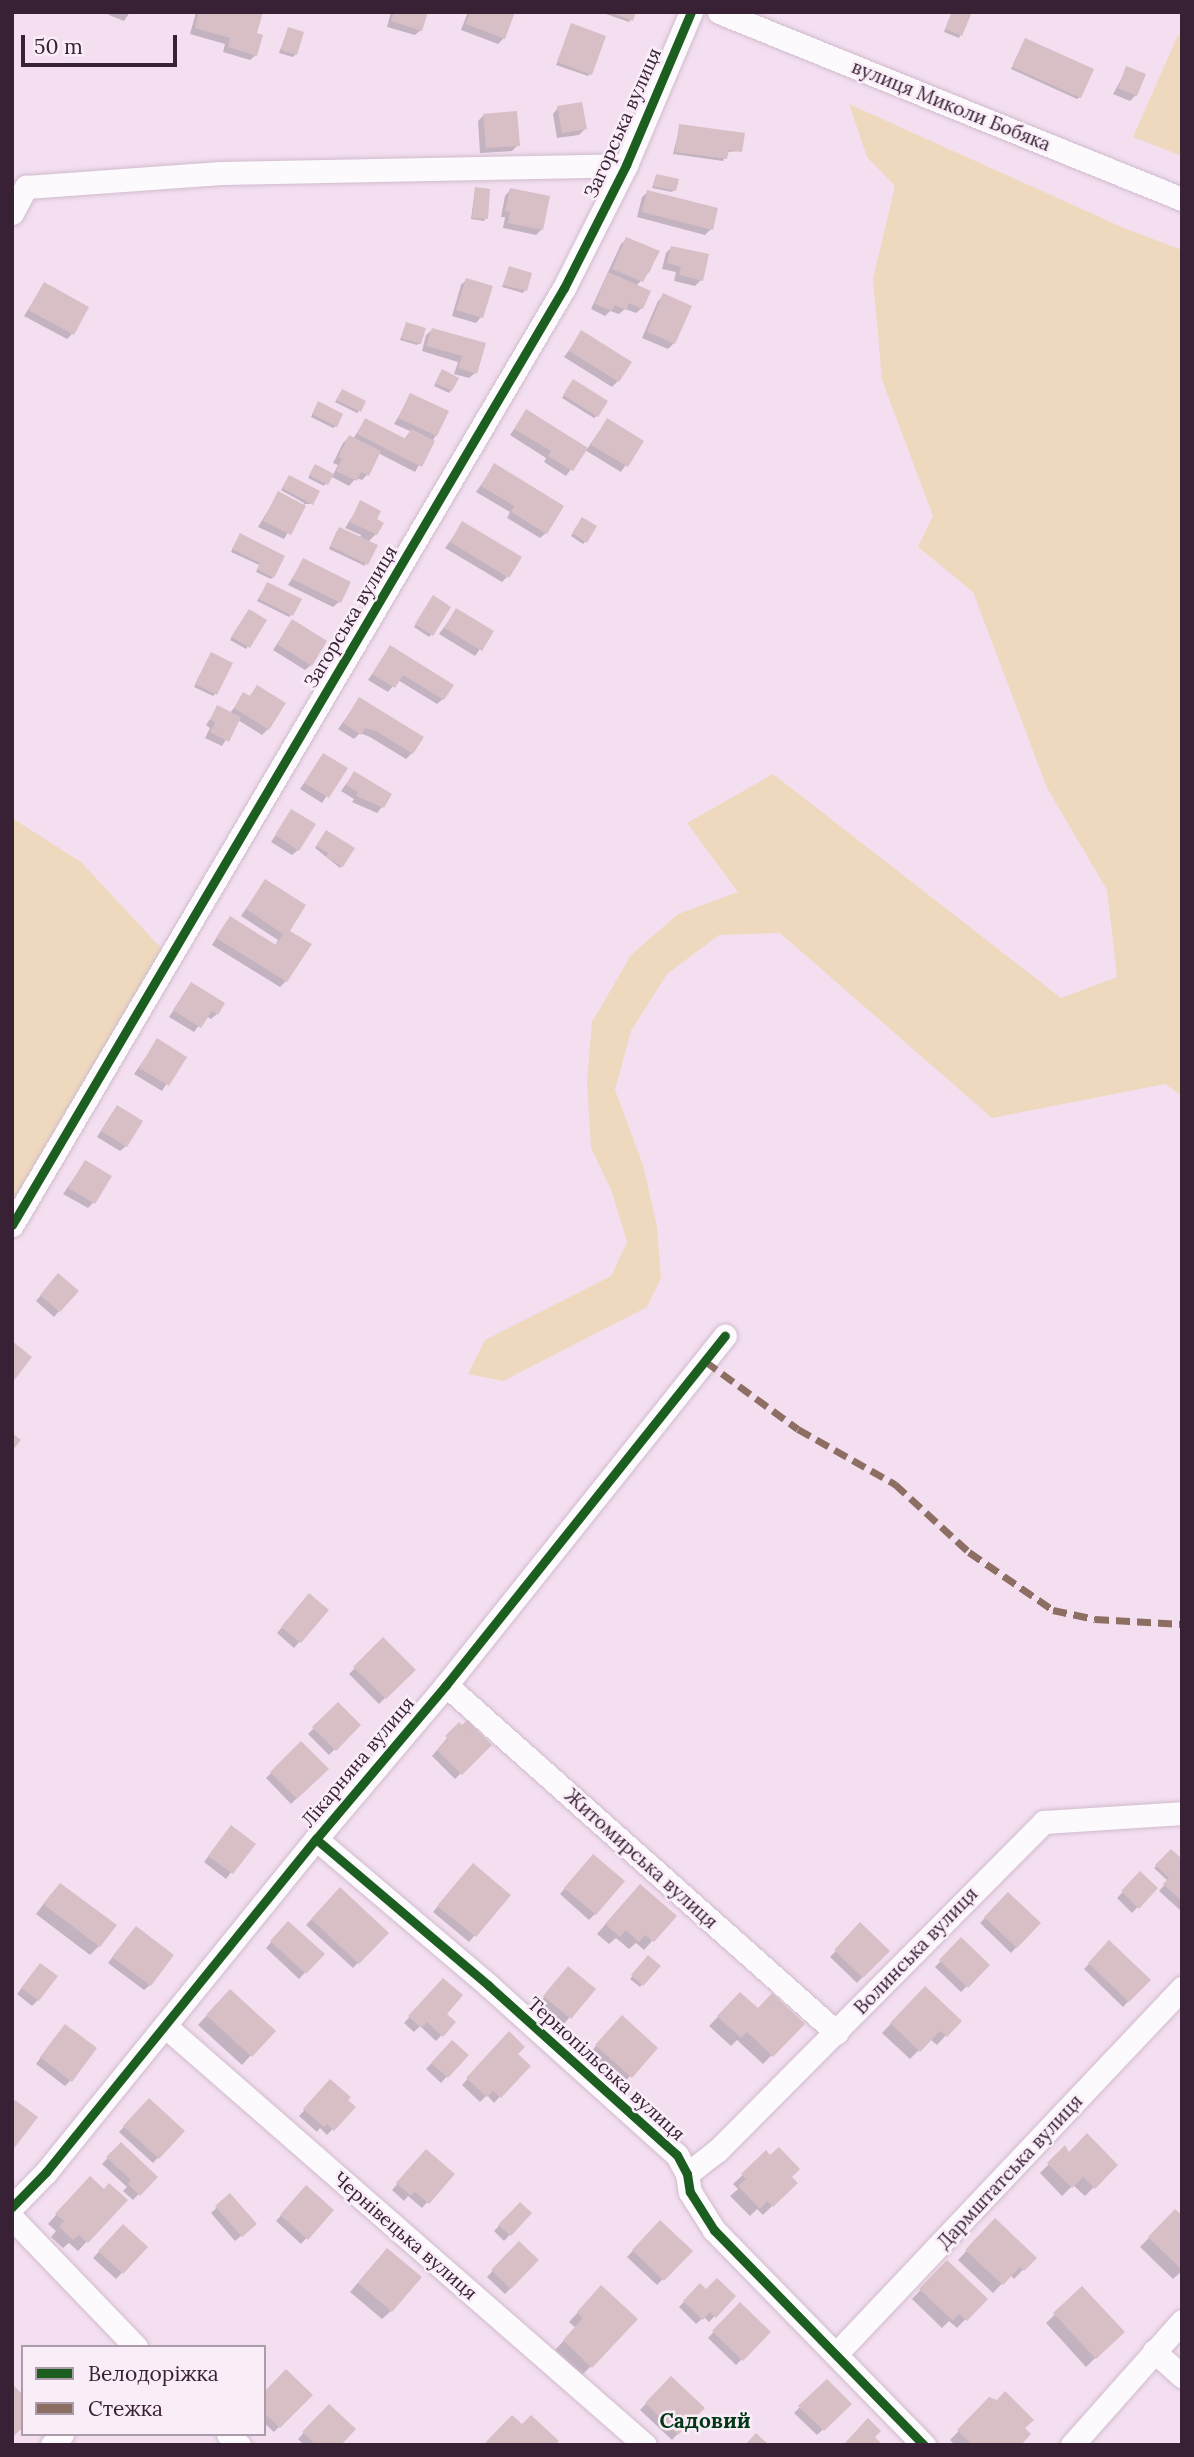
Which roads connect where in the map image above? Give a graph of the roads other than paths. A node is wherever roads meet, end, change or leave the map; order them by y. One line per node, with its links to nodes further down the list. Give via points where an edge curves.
1 (691, 12): 3 (street, Загорська вулиця)
2 (719, 12): 4 (street, вулиця Миколи Бобяка)
3 (626, 165): 5 (street, via 220,173 26,187); 6 (street, Загорська вулиця, via 564,288)
4 (1182, 199)
5 (12, 213)
6 (12, 1225)
7 (725, 1336): 8 (street, Лікарняна вулиця)
8 (446, 1685): 10 (street, Лікарняна вулиця); 13 (street, Житомирська вулиця)
9 (1182, 1813): 13 (street, Волинська вулиця, via 1044,1822)
10 (317, 1839): 12 (street, Лікарняна вулиця); 14 (street, Тернопільська вулиця, via 677,2155)
11 (1182, 1988): 20 (street, Дармштатська вулиця)
12 (165, 2026): 15 (street, Лікарняна вулиця); 22 (street, Чернівецька вулиця)
13 (837, 2033): 14 (street, Волинська вулиця, via 718,2150)
14 (687, 2174): 20 (street, Тернопільська вулиця, via 690,2192 714,2230)
15 (12, 2207)
16 (12, 2218): 18 (street)
17 (1182, 2321): 19 (street)
18 (134, 2345)
19 (1154, 2351): 21 (street); 24 (street)
20 (836, 2354): 23 (street, Тернопільська вулиця)
21 (1182, 2375)
22 (645, 2445)
23 (924, 2445)
24 (1072, 2445)

